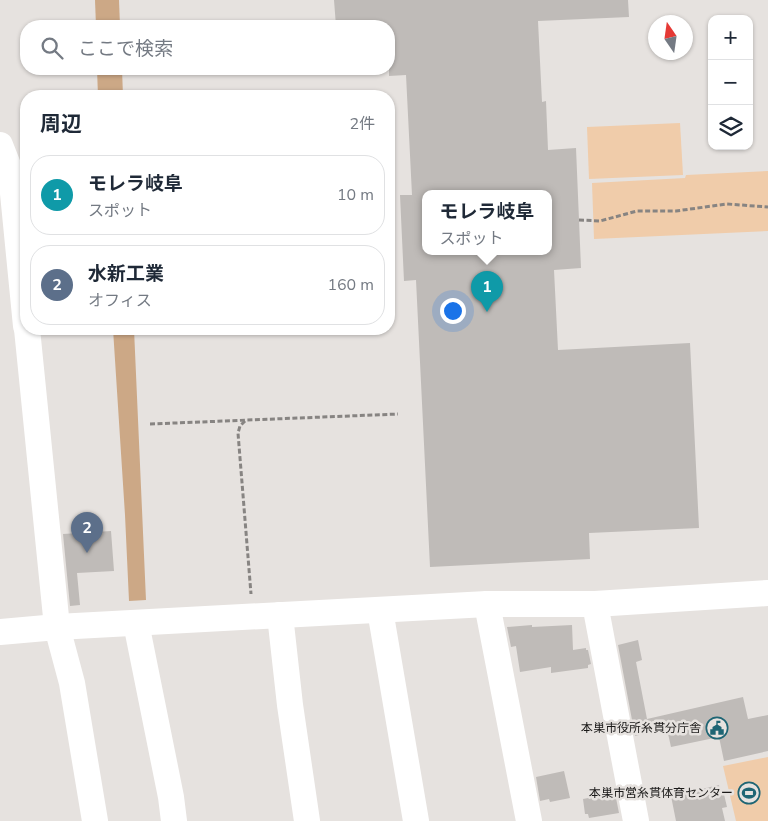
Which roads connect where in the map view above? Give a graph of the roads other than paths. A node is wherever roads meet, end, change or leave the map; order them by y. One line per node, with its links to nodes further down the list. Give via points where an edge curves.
1 (0, 145): 2 (street, via 11,173)
2 (20, 265)
3 (27, 335): 10 (street)
4 (768, 593): 6 (street)
5 (487, 604): 6 (street); 7 (street); 16 (street)
6 (595, 604): 17 (street)
7 (380, 610): 8 (street); 15 (street)
8 (280, 615): 9 (street); 14 (street)
9 (136, 623): 10 (street); 13 (street)
10 (57, 627): 11 (street); 12 (street, via 72,683)
11 (0, 632)
12 (95, 821)
13 (174, 821)
14 (306, 821)
15 (416, 821)
16 (529, 821)
17 (636, 821)

